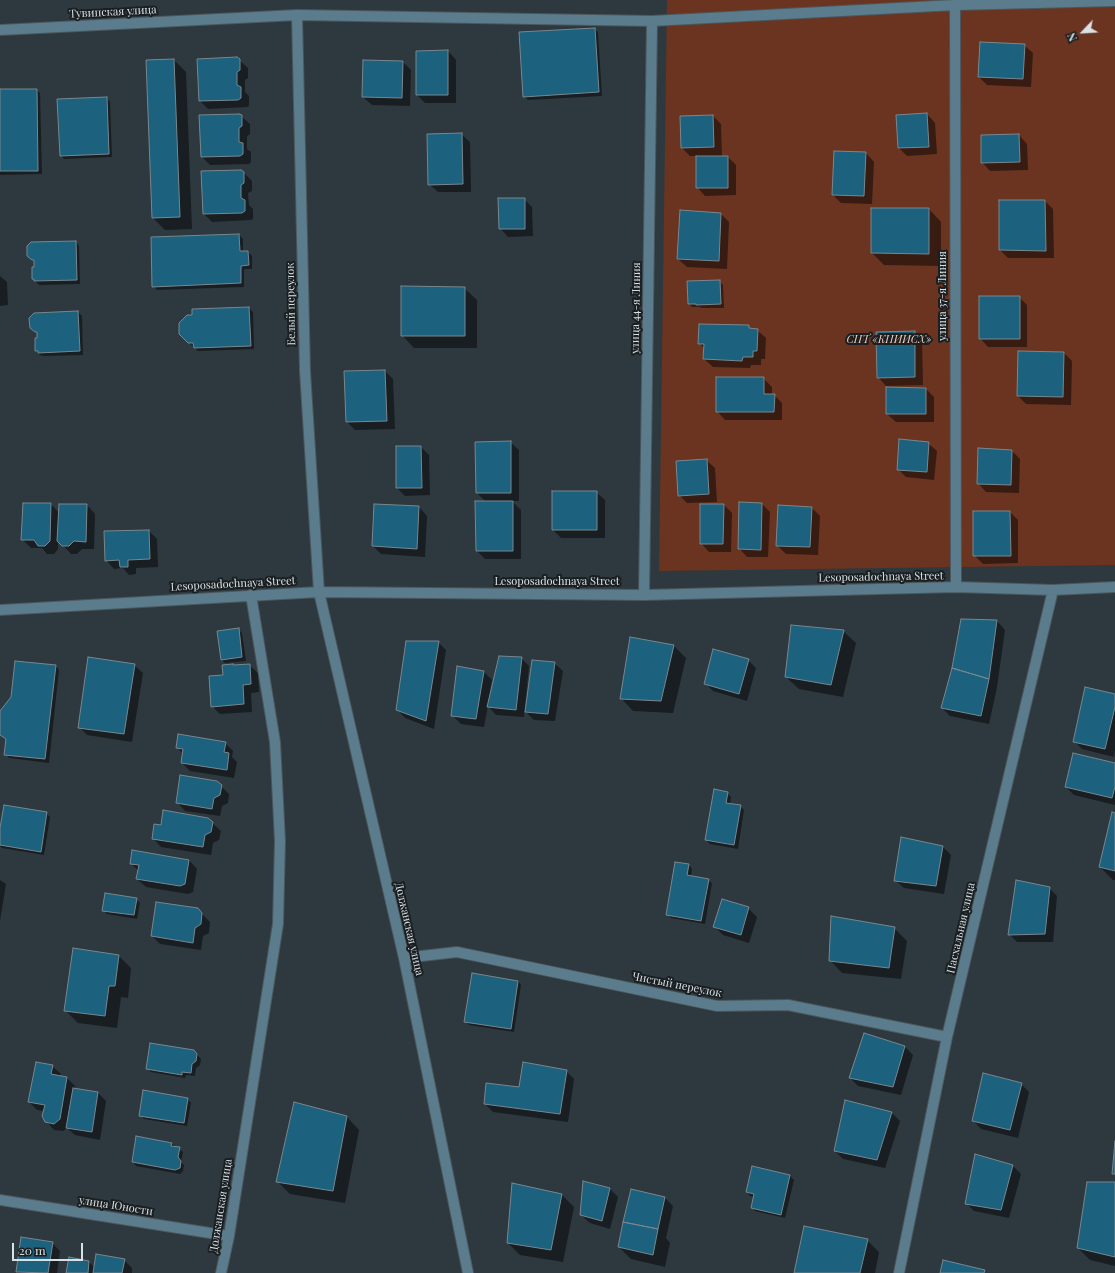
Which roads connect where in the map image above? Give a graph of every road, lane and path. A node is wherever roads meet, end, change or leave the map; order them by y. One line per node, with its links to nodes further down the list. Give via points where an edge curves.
1 (1115, 1): 2 (street, Тувинская улица)
2 (955, 5): 4 (street, Тувинская улица); 6 (street, улица 37-я Линия)
3 (297, 15): 4 (street, Тувинская улица); 5 (street, Тувинская улица); 9 (street, Белый переулок, via 305,370)
4 (652, 21): 11 (street, улица 44-я Линия)
5 (0, 30)
6 (956, 587): 8 (street, Lesoposadochnaya Street); 11 (street, Lesoposadochnaya Street)
7 (1115, 587): 8 (street, Lesoposadochnaya Street)
8 (1053, 590): 14 (street, Пасхальная улица)
9 (319, 592): 10 (street, Lesoposadochnaya Street); 11 (street, Lesoposadochnaya Street); 13 (street, Должанская улица)
10 (251, 595): 12 (street, Lesoposadochnaya Street); 16 (street, Должанская улица, via 275,742 280,841 278,924)
11 (644, 595)
12 (0, 610)
13 (404, 958): 14 (street, Чистый переулок, via 457,952 717,1006 788,1005); 18 (street, Должанская улица)
14 (947, 1037): 19 (street, Пасхальная улица)
15 (0, 1200): 16 (street, улица Юности)
16 (228, 1236): 17 (street, Должанская улица)
17 (221, 1273)
18 (468, 1273)
19 (899, 1273)

